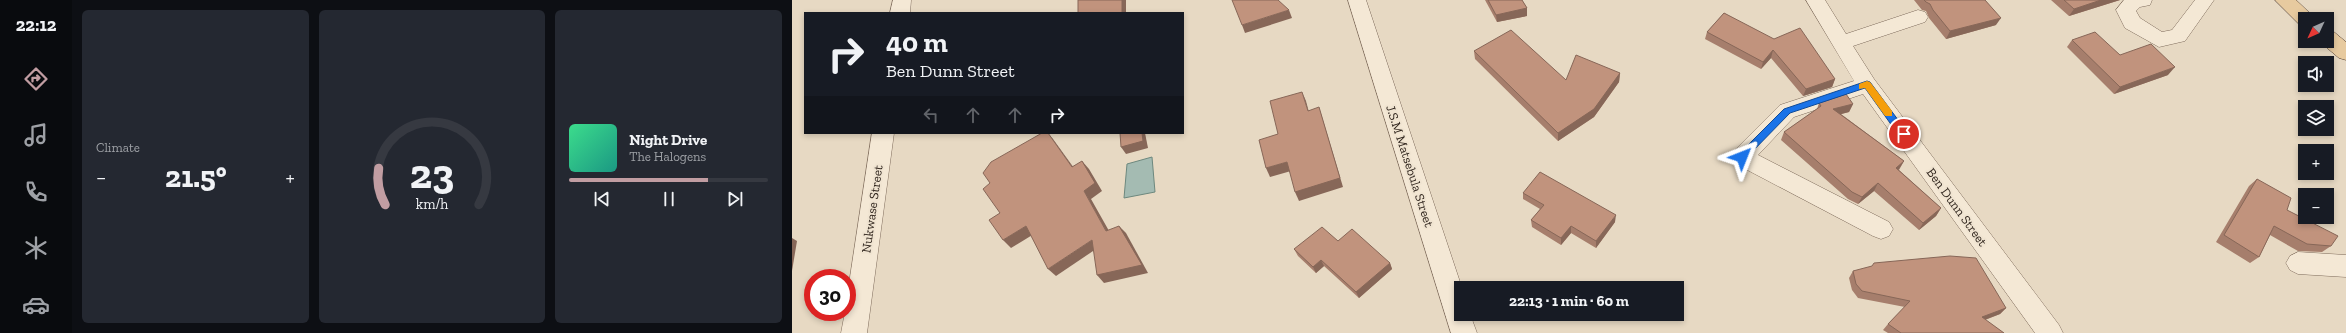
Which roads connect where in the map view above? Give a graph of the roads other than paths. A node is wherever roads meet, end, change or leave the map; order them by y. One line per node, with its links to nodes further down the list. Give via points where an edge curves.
1 (902, 0): 7 (street)
2 (1357, 0): 19 (street, J.S.M Matsebula Street)
3 (1815, 0): 10 (street, Ben Dunn Street)
4 (2143, 0): 5 (street, via 2135,1 2126,10 2132,22 2159,40 2178,36)
5 (2206, 0)
6 (2284, 0): 8 (main road)
7 (900, 12)
8 (2298, 12)
9 (1918, 17): 10 (street)
10 (1840, 43): 13 (street, Ben Dunn Street)
11 (2334, 43): 12 (main road)
12 (2346, 53)
13 (1867, 85): 15 (street, via 1787,111 1742,157); 20 (street, Ben Dunn Street)
14 (883, 134): 18 (street, Nukwase Street)
15 (1881, 229)
16 (2298, 263): 17 (street)
17 (2346, 266)
18 (854, 333)
19 (1464, 333)
20 (2050, 333)

